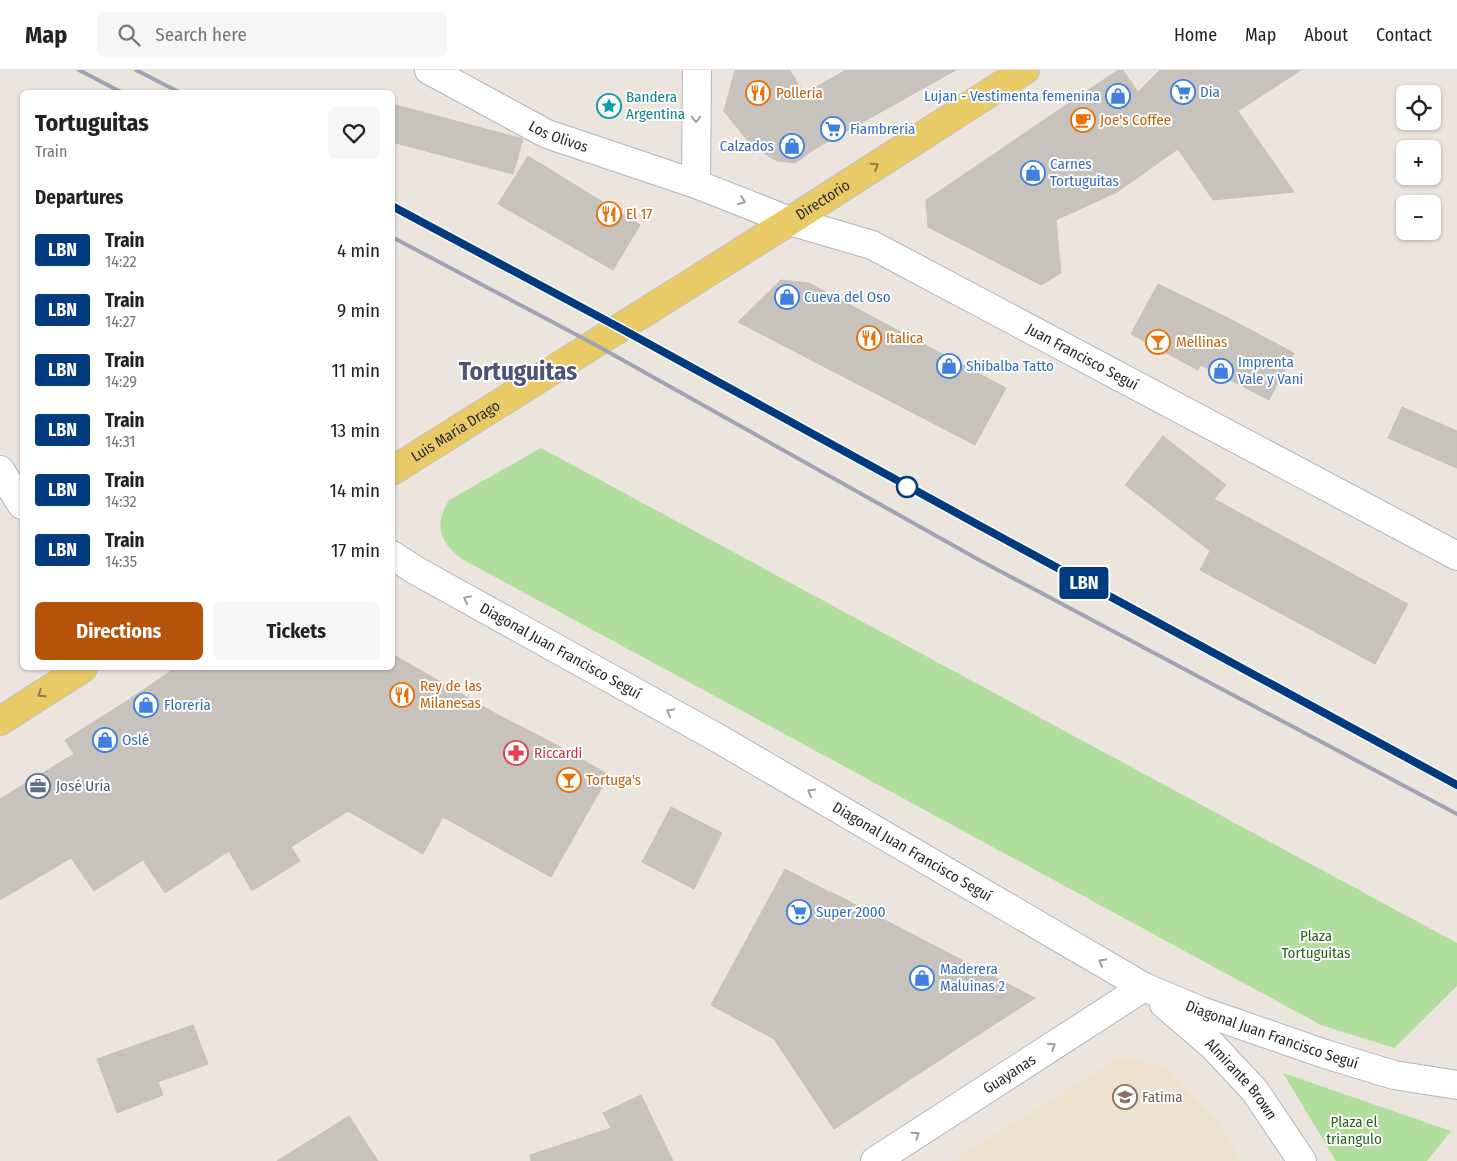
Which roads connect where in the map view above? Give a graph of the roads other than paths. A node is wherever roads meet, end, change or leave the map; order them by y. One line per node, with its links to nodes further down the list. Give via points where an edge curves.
1 (429, 70): 4 (street, Los Olivos, via 548,134)
2 (698, 70): 4 (street, one-way to 4)
3 (1025, 70): 5 (main road, Directorio, one-way to 3)
4 (696, 184): 5 (street, Juan Francisco Seguí, one-way to 5)
5 (790, 220): 6 (main road, Directorio); 10 (street, Juan Francisco Seguí, via 872,245)
6 (620, 328): 7 (main road, Luis María Drago)
7 (395, 469)
8 (0, 470): 9 (street)
9 (20, 502)
10 (1457, 556)
11 (395, 557): 14 (street, Diagonal Juan Francisco Seguí, one-way to 11, via 723,741)
12 (79, 670): 13 (main road, one-way to 13)
13 (0, 720)
14 (1144, 987): 15 (street, Diagonal Juan Francisco Seguí, via 1201,1011 1325,1054 1394,1075); 16 (street, Guayanas, one-way to 14); 17 (street, Almirante Brown, via 1212,1045 1255,1091)
15 (1457, 1085)
16 (875, 1161)
17 (1302, 1161)

